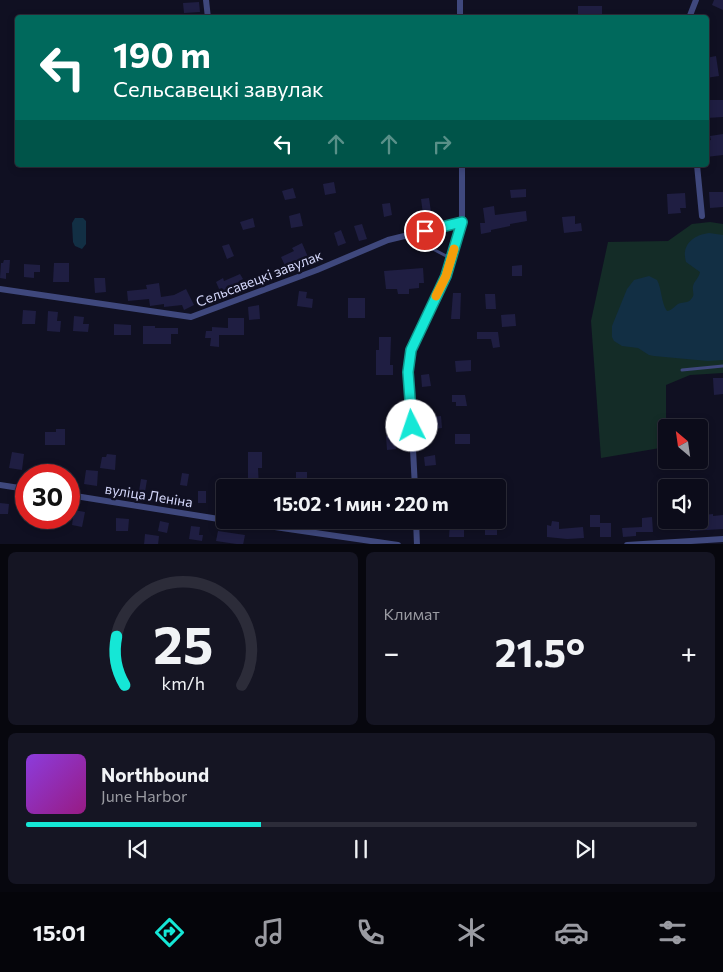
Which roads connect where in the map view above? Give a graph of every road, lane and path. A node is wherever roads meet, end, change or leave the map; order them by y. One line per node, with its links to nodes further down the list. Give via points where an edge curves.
1 (206, 0): 4 (street)
2 (460, 0): 5 (street)
3 (696, 0): 6 (street)
4 (208, 15)
5 (460, 15)
6 (690, 15)
7 (462, 167): 10 (street)
8 (697, 167): 9 (street)
9 (702, 216)
10 (462, 222): 12 (street); 13 (street, Сельсавецкі завулак, via 388,240 191,317)
11 (431, 248): 12 (lane)
12 (451, 258): 16 (street, via 446,276 411,350 408,372)
13 (0, 289)
14 (723, 366): 15 (lane)
15 (682, 370)
16 (414, 479)
17 (0, 485): 18 (street)
18 (15, 487)
19 (80, 497): 20 (street, вуліца Леніна)
20 (216, 518)
21 (290, 529): 24 (street, вуліца Леніна)
22 (416, 529): 25 (street)
23 (723, 539): 26 (street)
24 (398, 544)
25 (417, 544)
26 (627, 544)

